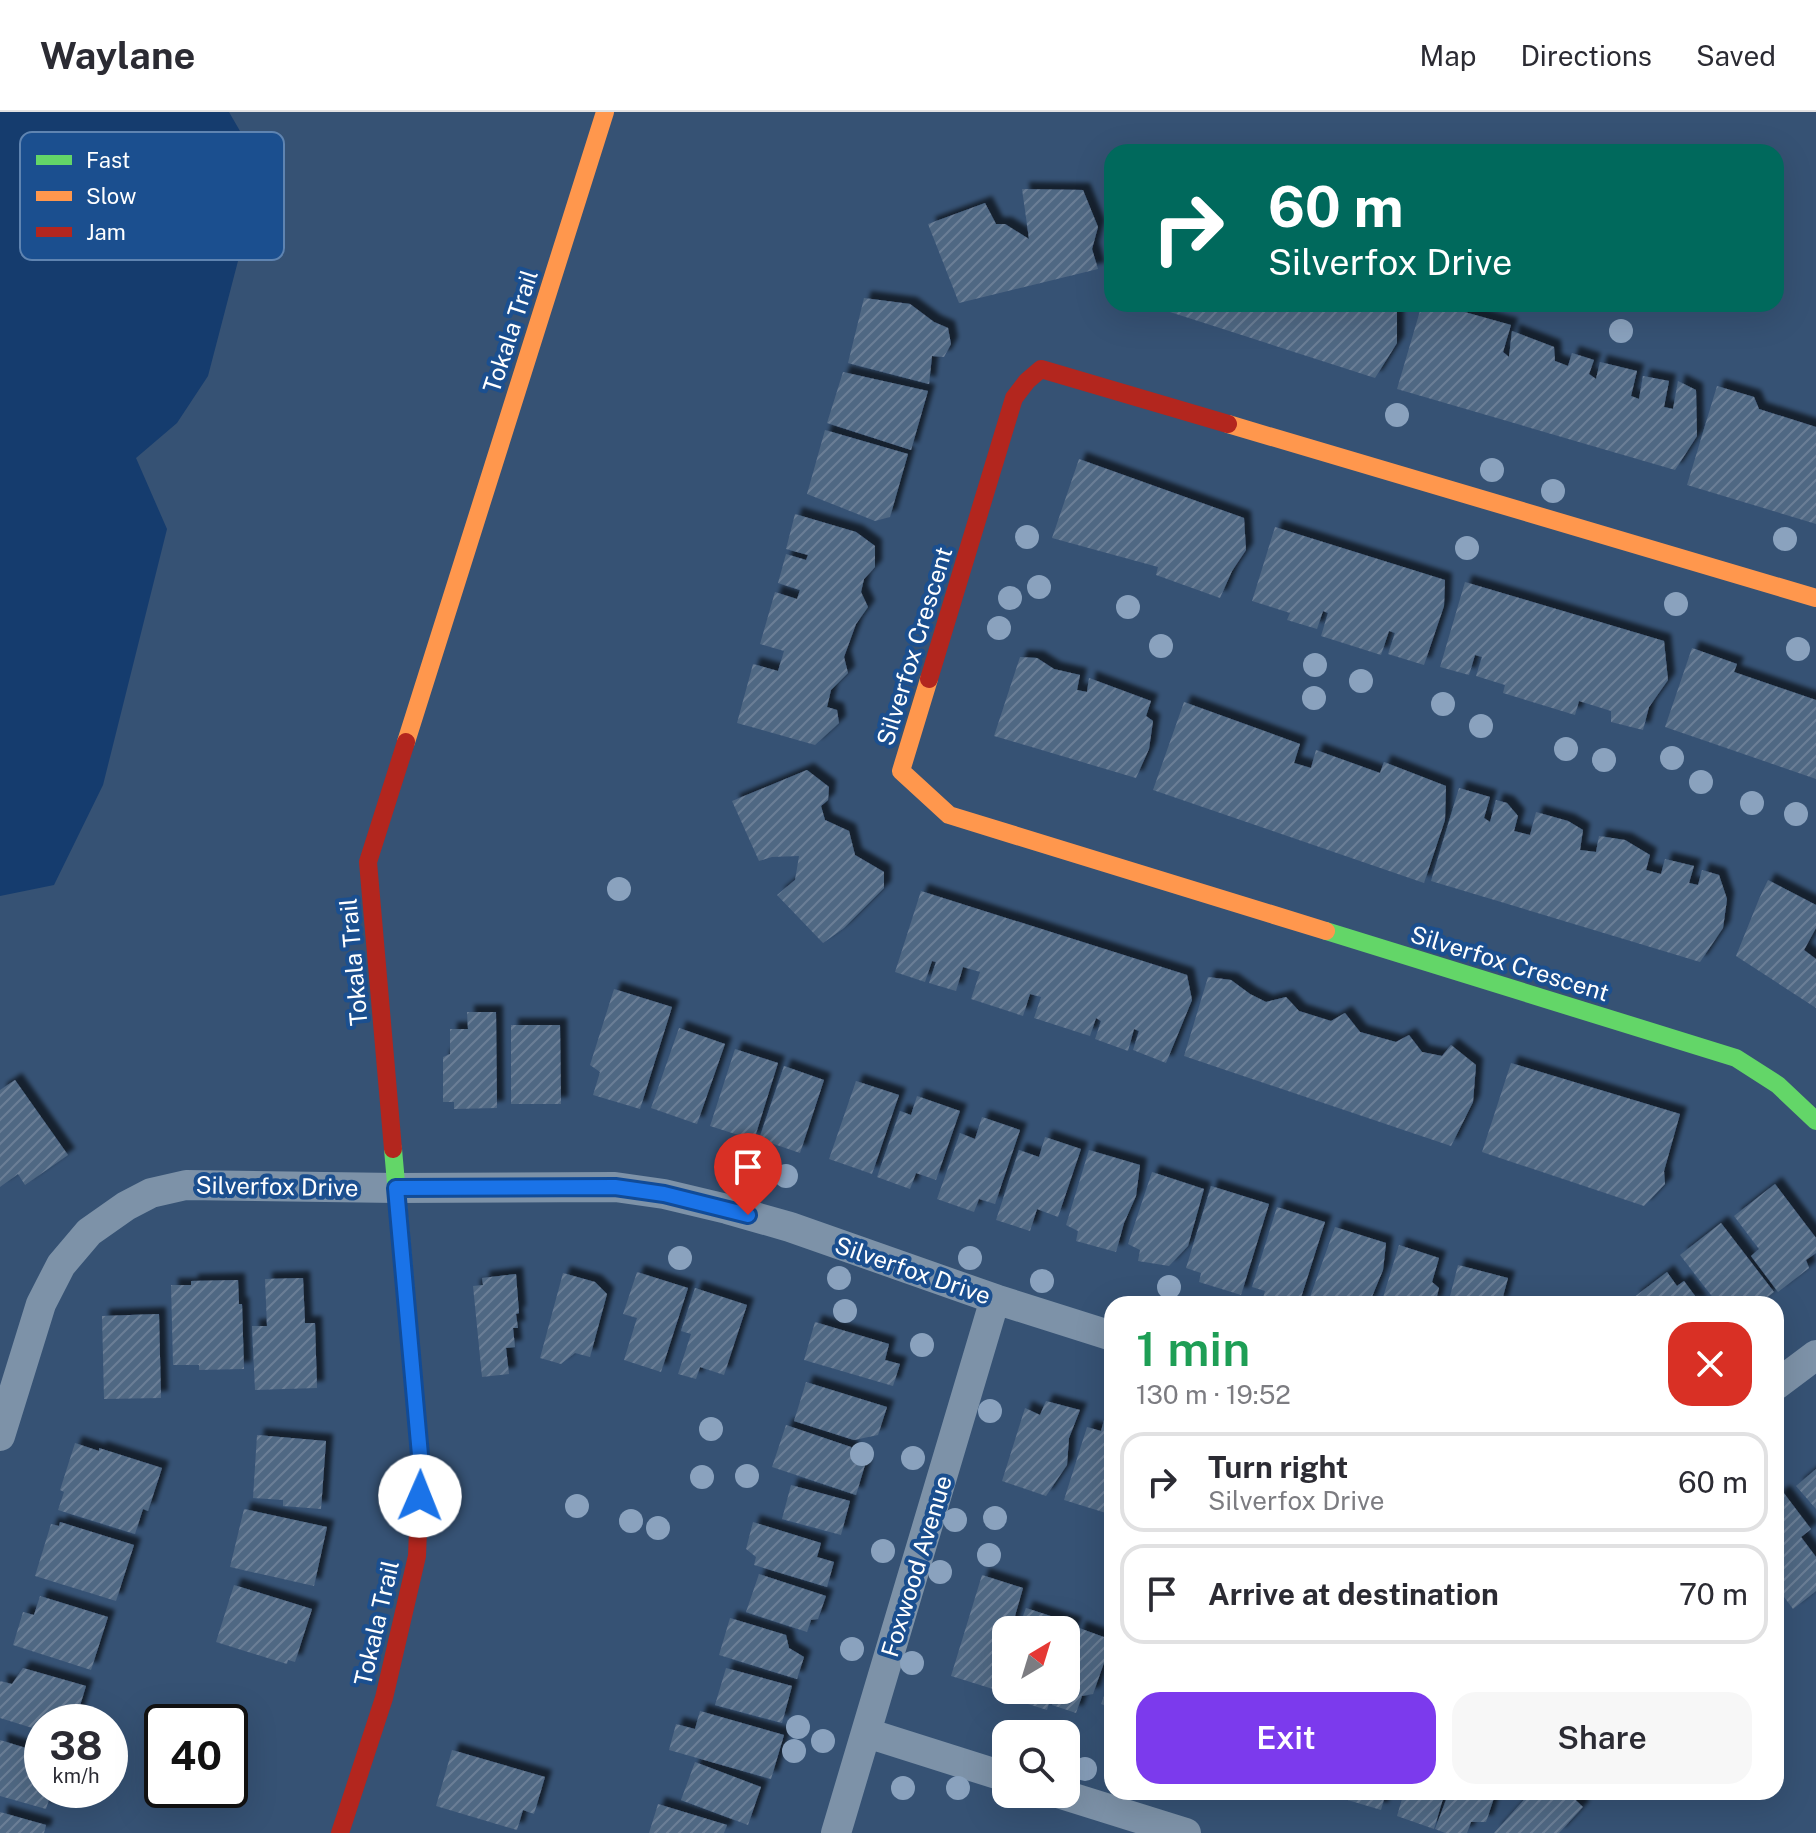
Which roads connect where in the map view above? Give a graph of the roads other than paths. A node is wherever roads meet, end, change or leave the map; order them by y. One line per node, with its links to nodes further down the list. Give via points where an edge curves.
1 (605, 112): 4 (street, Tokala Trail, via 368,862)
2 (1816, 598): 3 (street, Silverfox Crescent, via 1041,369 1014,398 901,771 949,815 1736,1058 1778,1085)
3 (1816, 1121)
4 (396, 1188): 5 (street, Silverfox Drive, via 615,1187 664,1194 790,1227); 9 (street, Silverfox Drive, via 186,1185 151,1193 126,1206 89,1232 61,1265 41,1304); 13 (street, Tokala Trail, via 421,1466 417,1556 384,1698)
5 (995, 1299): 6 (street, Silverfox Drive); 10 (street, Foxwood Avenue)
6 (1104, 1333)
7 (1816, 1355): 8 (street)
8 (1784, 1379)
9 (0, 1436)
10 (867, 1733): 11 (street); 14 (street, Foxwood Avenue)
11 (992, 1773)
12 (1080, 1800): 15 (street)
13 (340, 1833)
14 (836, 1833)
15 (1186, 1833)

